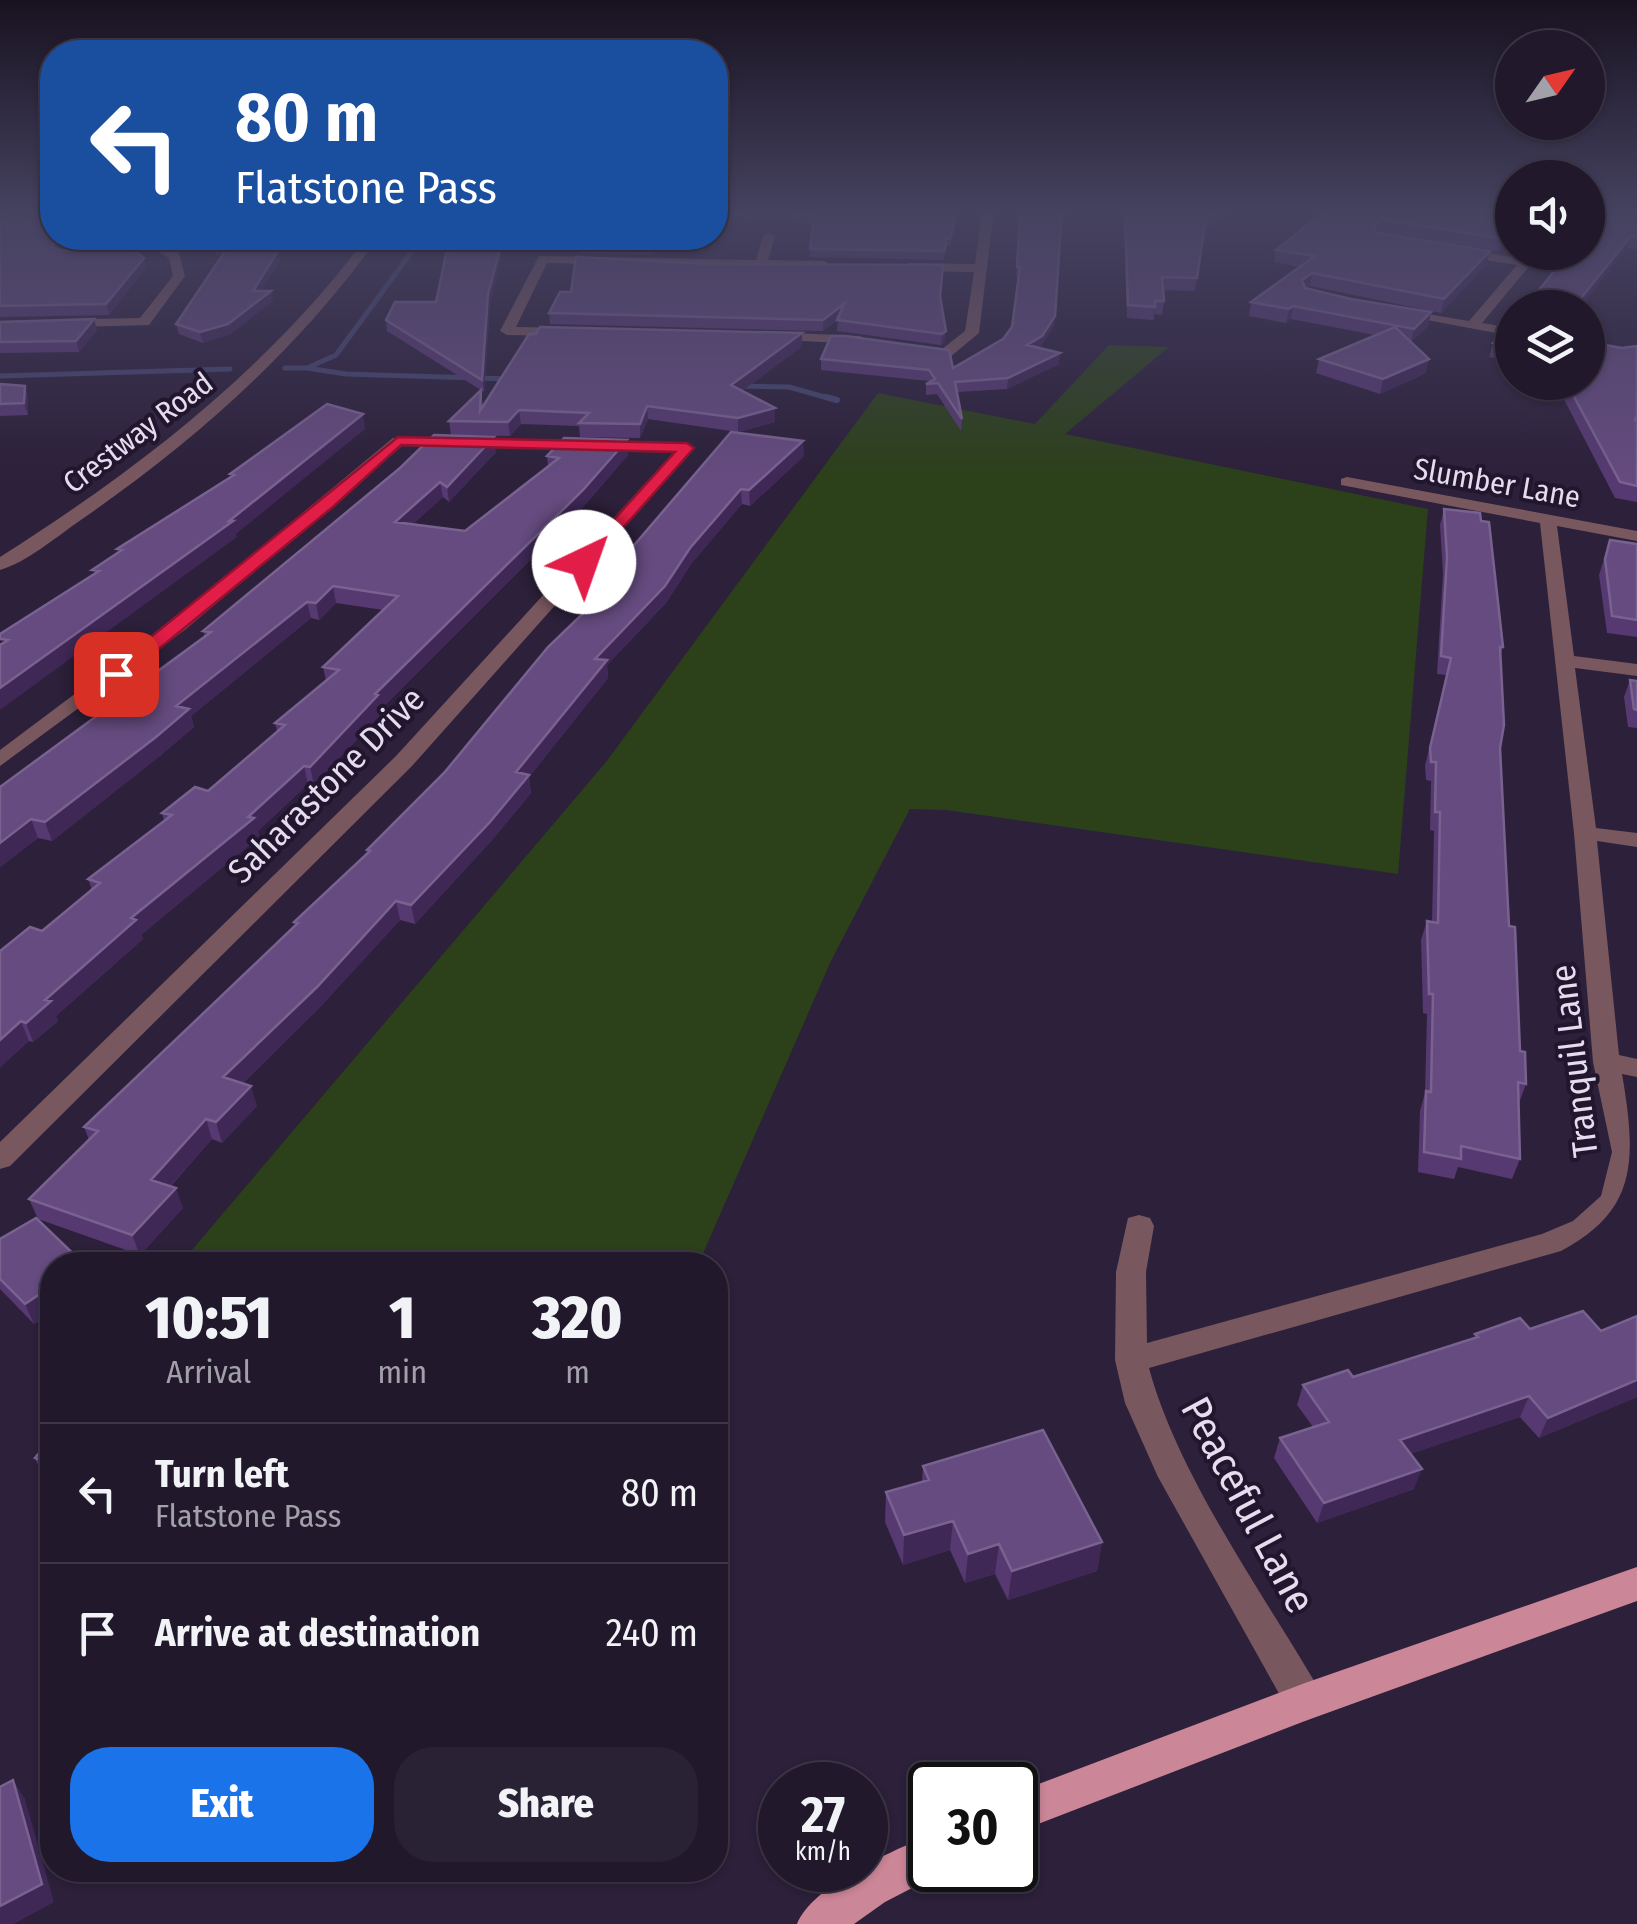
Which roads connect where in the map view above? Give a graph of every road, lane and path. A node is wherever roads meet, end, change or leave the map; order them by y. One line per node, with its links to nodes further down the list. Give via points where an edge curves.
1 (161, 300): 7 (street, via 144,322)
2 (323, 300): 17 (street, Crestway Road, via 243,387 156,458)
3 (523, 300): 10 (street, via 508,330)
4 (977, 300): 13 (street, via 972,334 944,354)
5 (1495, 300): 8 (street)
6 (1385, 311): 8 (street)
7 (0, 325)
8 (1473, 325): 9 (street)
9 (1495, 329)
10 (584, 332)
11 (757, 336): 12 (street)
12 (879, 342)
13 (897, 345)
14 (1347, 482): 15 (street, Slumber Lane)
15 (1548, 520): 16 (street, Slumber Lane); 18 (street, Tranquil Lane)
16 (1637, 536)
17 (0, 565)
18 (1563, 660): 19 (street); 21 (street, Tranquil Lane)
19 (1637, 670)
20 (0, 760): 25 (street, Saharastone Drive, via 179,626 398,441 687,448 404,762)
21 (1585, 833): 22 (street); 23 (street, Tranquil Lane)
22 (1637, 840)
23 (1606, 1062): 24 (street); 27 (street, Tranquil Lane, via 1626,1152 1614,1201 1584,1229)
24 (1637, 1068)
25 (0, 1159)
26 (1139, 1226): 27 (street, Peaceful Lane, via 1130,1272)
27 (1131, 1360): 29 (street, Peaceful Lane, via 1170,1466)
28 (1637, 1584): 29 (main road)
29 (1304, 1702): 30 (main road)
30 (1038, 1803)
31 (908, 1867): 32 (main road)
32 (818, 1924)

